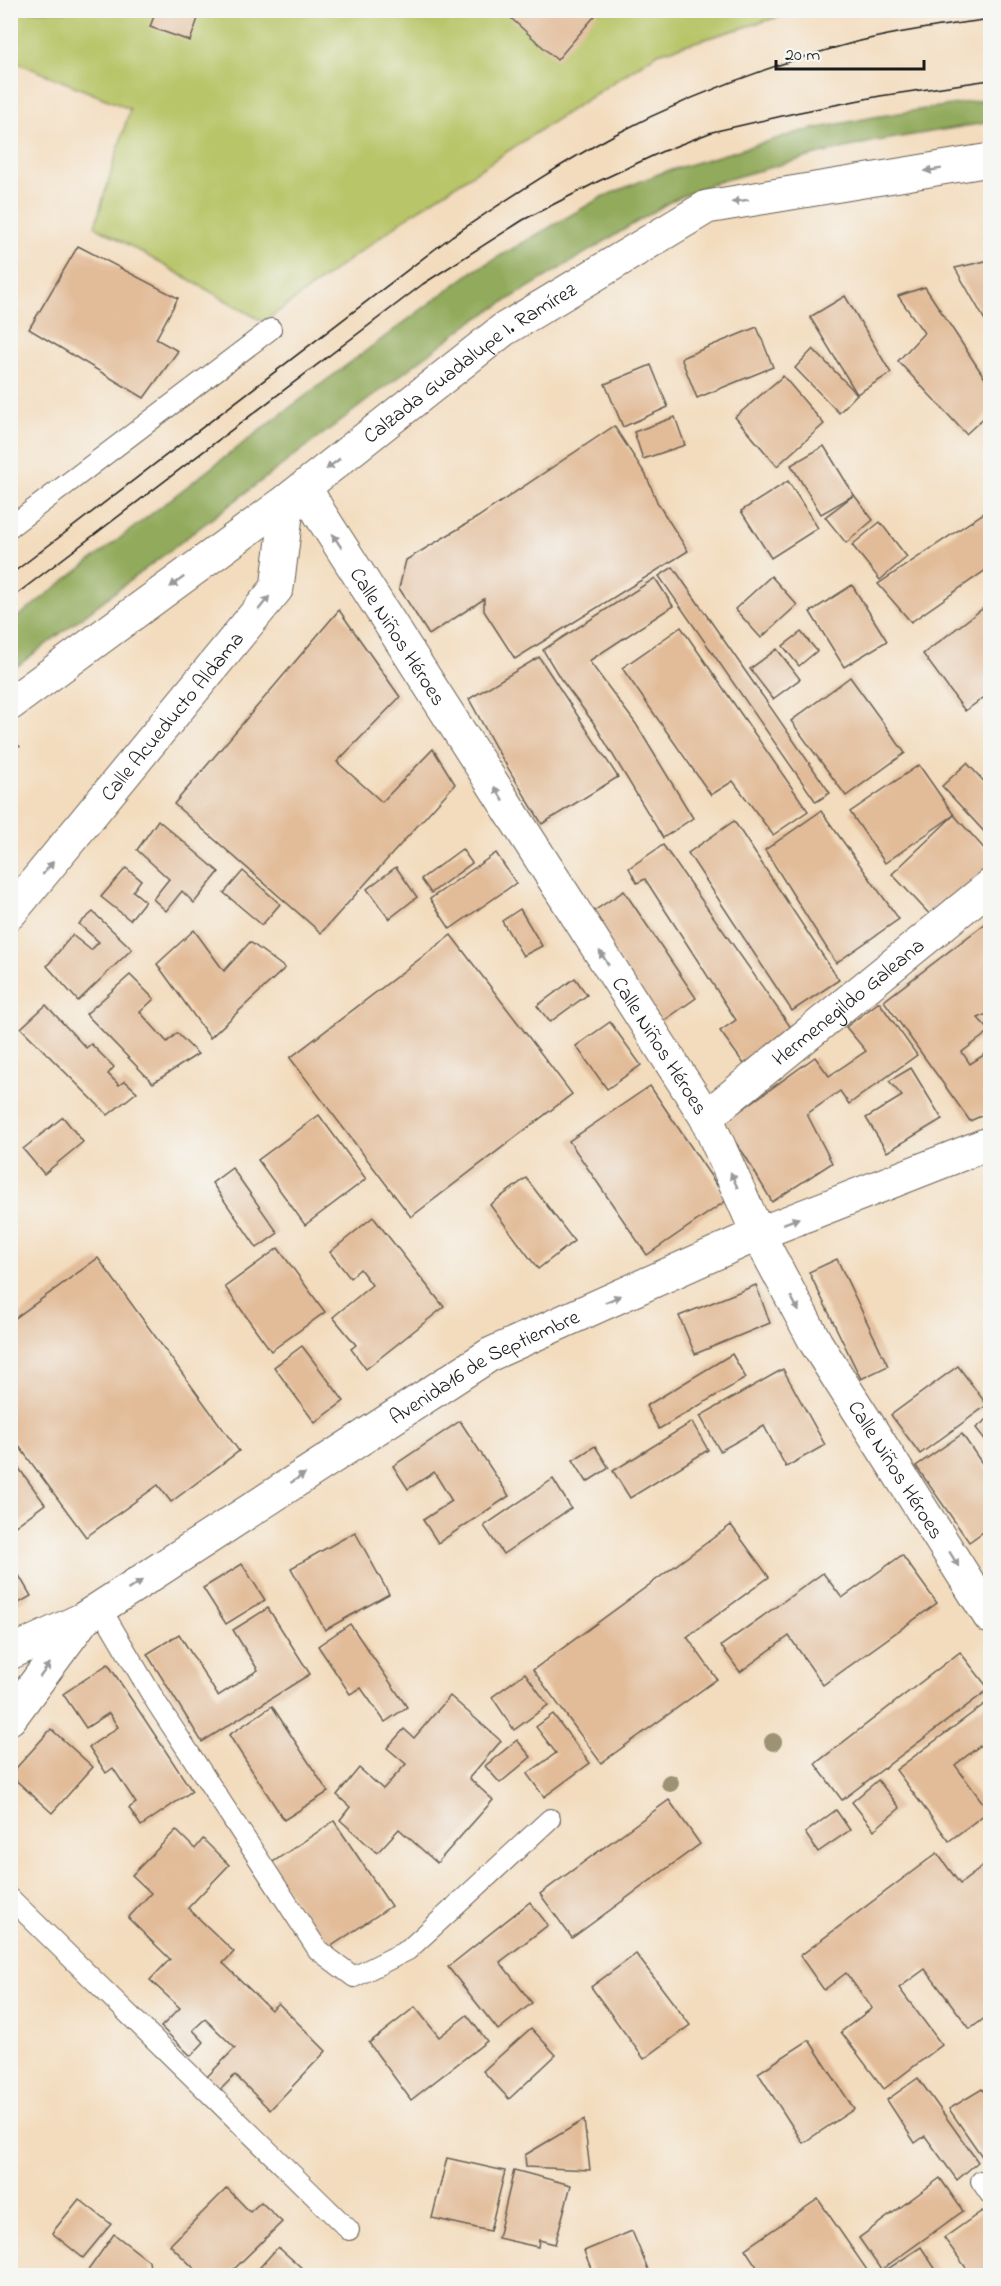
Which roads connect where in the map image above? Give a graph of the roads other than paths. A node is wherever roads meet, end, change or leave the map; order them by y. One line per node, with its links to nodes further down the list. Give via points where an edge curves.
1 (990, 160): 3 (street, Calzada Guadalupe I. Ramírez, one-way to 3, via 707,207 503,330)
2 (271, 329): 4 (lane)
3 (296, 493): 5 (street, Calzada Guadalupe I. Ramírez, one-way to 5); 7 (street, Calle Acueducto Aldama, one-way to 3, via 277,588); 8 (street, Calle Niños Héroes, one-way to 3, via 326,524)
4 (10, 527)
5 (10, 704)
6 (990, 886): 8 (street, Hermenegildo Galeana)
7 (10, 913)
8 (706, 1117): 10 (street, Calle Niños Héroes, one-way to 8)
9 (990, 1143): 10 (street, Avenida16 de Septiembre, one-way to 9)
10 (758, 1234): 11 (street, Avenida16 de Septiembre, one-way to 10, via 490,1354); 12 (street, Calle Niños Héroes, one-way to 12, via 816,1343)
11 (92, 1613): 13 (street, Avenida16 de Septiembre); 14 (street, one-way to 11); 15 (lane, via 156,1702 318,1950 354,1977 408,1950)
12 (990, 1617)
13 (10, 1653)
14 (10, 1718)
15 (550, 1819)
16 (10, 1898): 17 (lane)
17 (349, 2230)

